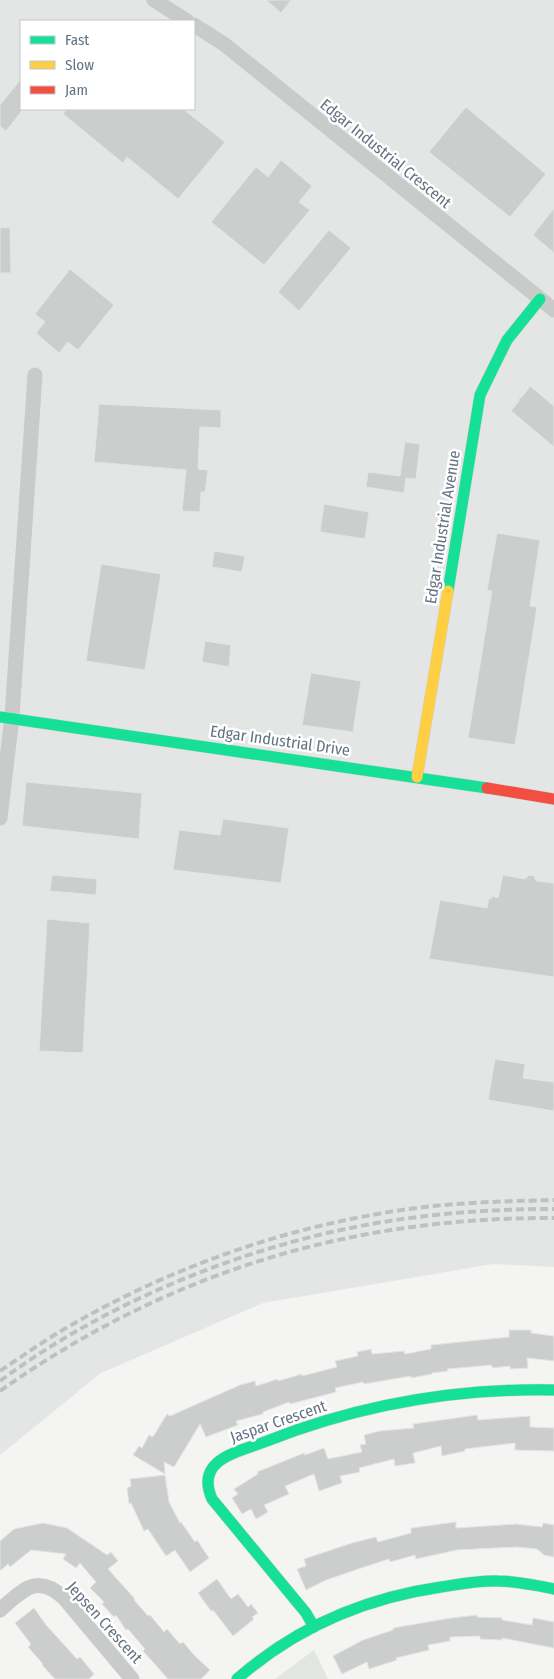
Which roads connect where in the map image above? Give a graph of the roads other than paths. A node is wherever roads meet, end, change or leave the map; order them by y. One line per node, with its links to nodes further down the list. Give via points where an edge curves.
1 (154, 0): 2 (street)
2 (185, 20)
3 (195, 26): 4 (street, Edgar Industrial Crescent, via 224,44)
4 (540, 299): 5 (street, Edgar Industrial Crescent); 8 (street, Edgar Industrial Avenue, via 507,340 480,394)
5 (554, 310)
6 (35, 375): 7 (street)
7 (6, 717): 8 (street, Edgar Industrial Drive); 10 (street)
8 (417, 777): 9 (street, Edgar Industrial Drive)
9 (554, 798)
10 (0, 818)
11 (554, 1390): 14 (street, Jaspar Crescent, via 433,1396 383,1406 315,1423 218,1462 207,1480 212,1499)
12 (554, 1589): 14 (street, via 479,1580 407,1592 365,1604)
13 (0, 1610): 15 (street, Jepsen Crescent, via 29,1587 38,1585 56,1590)
14 (314, 1627): 16 (street, via 261,1658)
15 (132, 1679)
16 (236, 1679)

